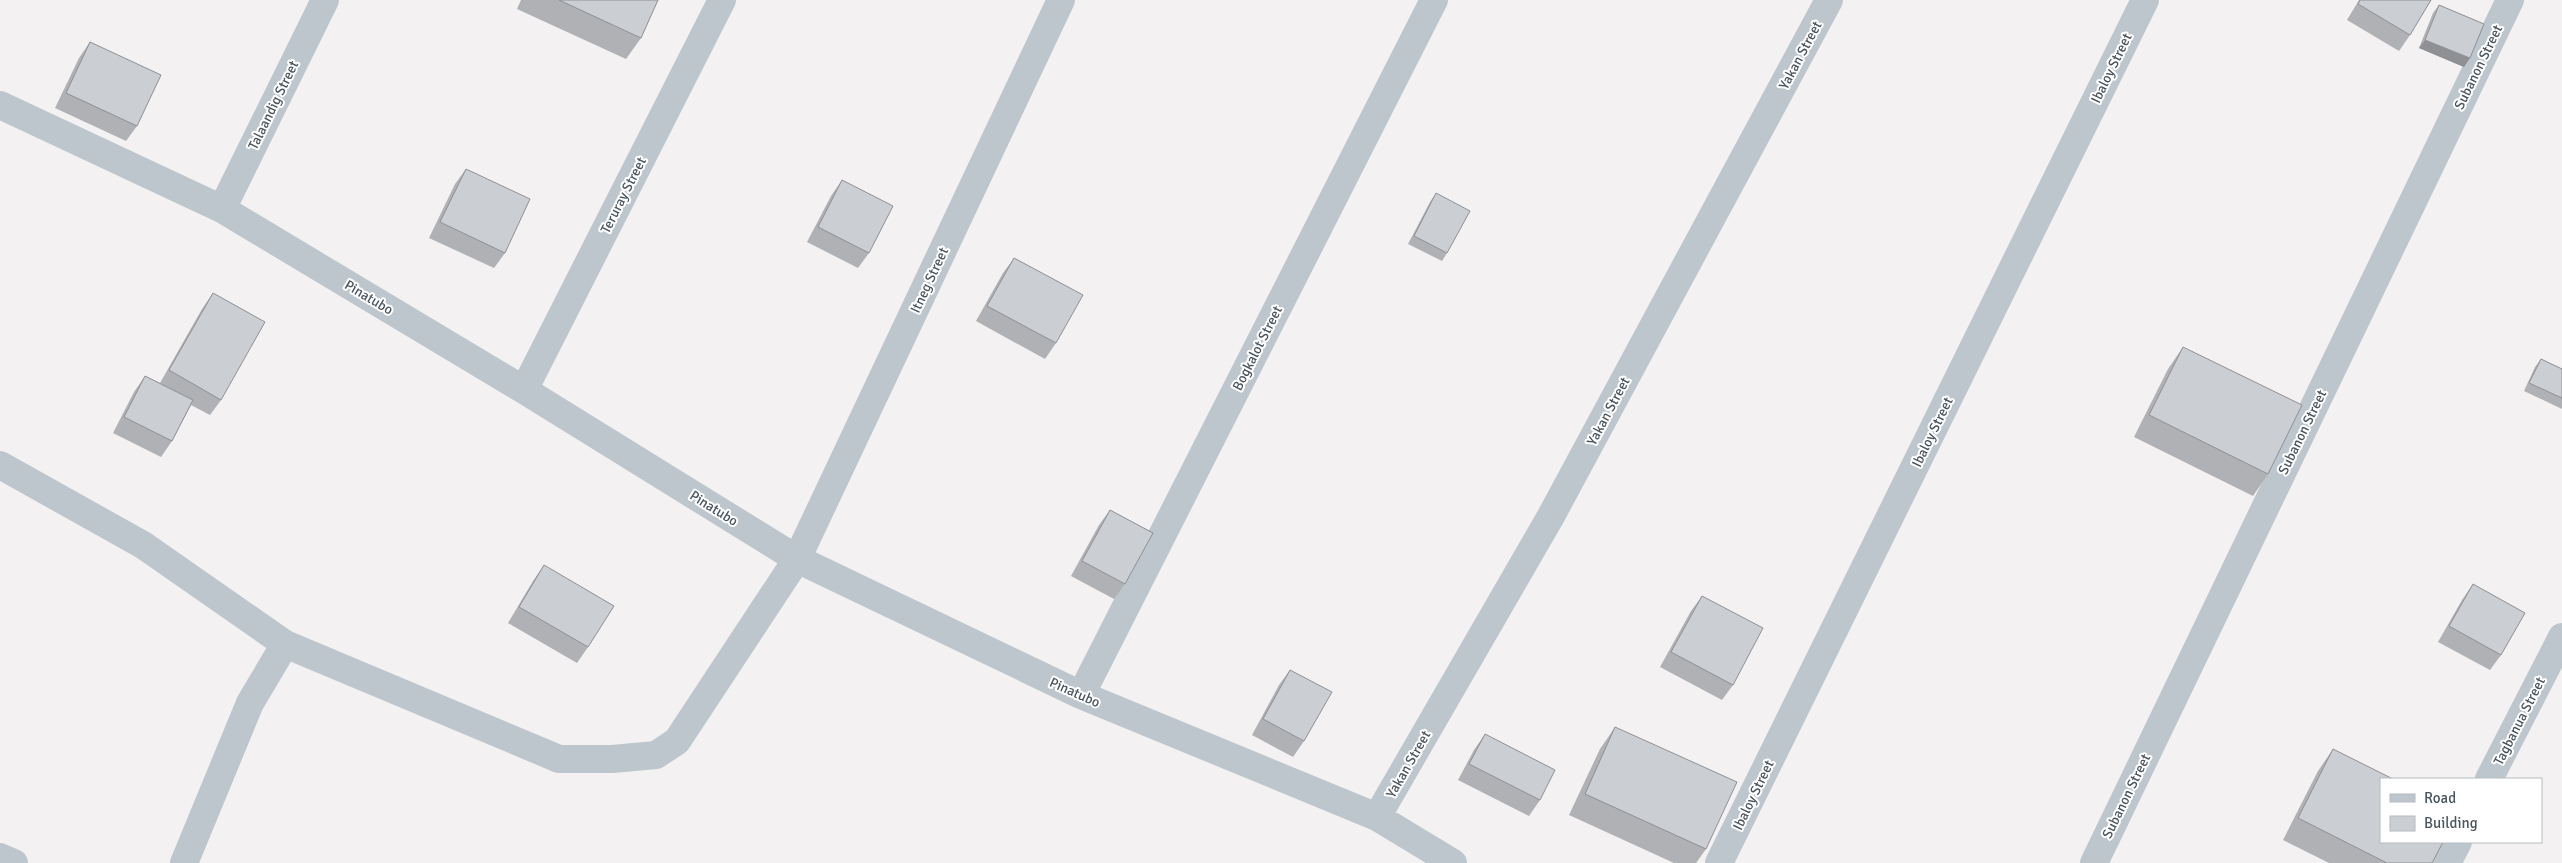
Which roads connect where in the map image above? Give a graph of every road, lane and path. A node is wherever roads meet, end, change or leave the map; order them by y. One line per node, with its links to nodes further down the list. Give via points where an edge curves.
1 (325, 0): 9 (street, Talaandig Street)
2 (722, 0): 10 (street, Teruray Street)
3 (1061, 0): 12 (street, Itneg Street)
4 (1434, 0): 15 (street, Bogkalot Street)
5 (1829, 0): 17 (street, Yakan Street, via 1551,516)
6 (2145, 0): 23 (street, Ibaloy Street)
7 (2510, 0): 24 (street, Subanon Street)
8 (0, 105): 9 (street, Pinatubo)
9 (222, 210): 10 (street, Pinatubo)
10 (524, 390): 12 (street, Pinatubo)
11 (0, 465): 14 (street, Itneg Street, via 143,545)
12 (797, 559): 14 (street, Itneg Street, via 677,741 656,755 559,759); 15 (street, Pinatubo)
13 (2562, 637): 16 (street, Tagbanua Street)
14 (285, 644): 21 (street, via 250,703)
15 (1081, 696): 17 (street, Pinatubo)
16 (2491, 778)
17 (1376, 818): 22 (street, Pinatubo)
18 (2457, 843): 25 (street)
19 (0, 857): 20 (street)
20 (14, 863)
21 (184, 863)
22 (1453, 863)
23 (1719, 863)
24 (2094, 863)
25 (2447, 863)

